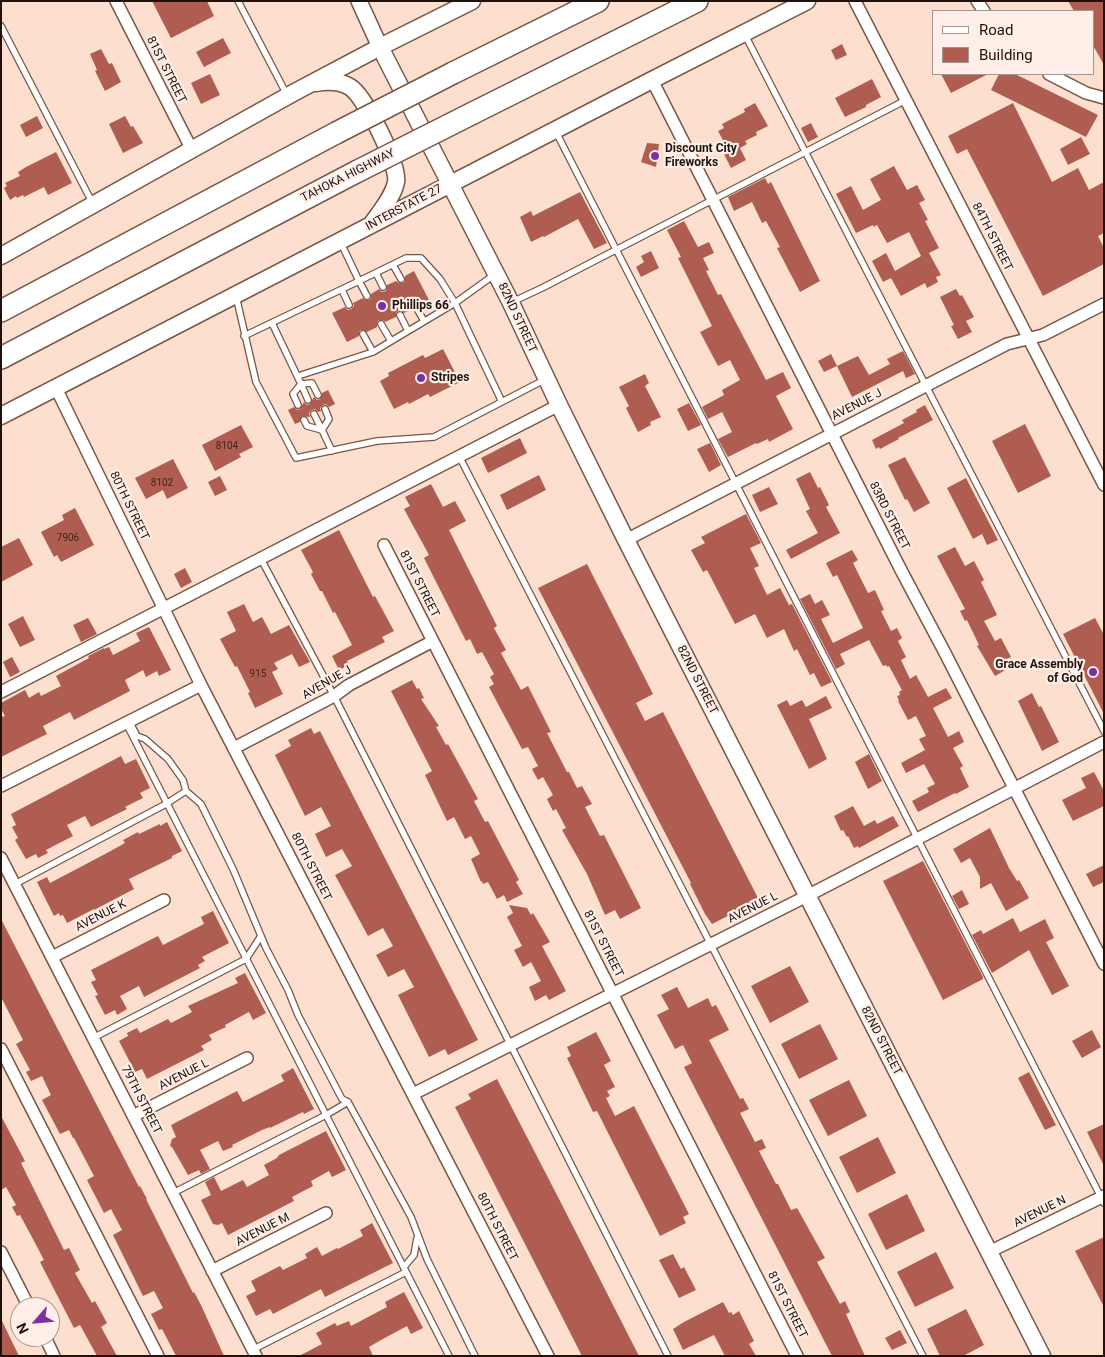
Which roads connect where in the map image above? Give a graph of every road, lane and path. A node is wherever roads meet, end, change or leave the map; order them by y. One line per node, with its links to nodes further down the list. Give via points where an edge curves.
1 (116, 1): 19 (street, 81ST STREET)
2 (238, 1): 15 (lane)
3 (359, 1): 11 (street, 82ND STREET)
4 (472, 1): 11 (main road)
5 (598, 1): 42 (highway, bridge, via 453,73)
6 (697, 1): 53 (highway, TAHOKA HIGHWAY, bridge, via 356,172)
7 (807, 1): 10 (main road, INTERSTATE 27)
8 (856, 1): 17 (street, 84TH STREET)
9 (1, 26): 23 (lane)
10 (744, 33): 13 (main road, INTERSTATE 27); 20 (lane)
11 (380, 47): 14 (main road); 21 (main road, 82ND STREET)
12 (1051, 75): 16 (street, via 1086,93)
13 (652, 80): 18 (main road, INTERSTATE 27); 22 (street, 83RD STREET)
14 (311, 84): 15 (main road); 24 (main road, via 339,82 350,86 385,142 394,164 396,181 393,192)
15 (288, 96): 19 (main road)
16 (1104, 98)
17 (906, 100): 20 (lane); 50 (street, 84TH STREET)
18 (555, 130): 21 (main road, INTERSTATE 27); 26 (lane)
19 (192, 150): 23 (main road)
20 (806, 152): 22 (lane); 57 (lane)
21 (450, 184): 24 (main road, INTERSTATE 27); 30 (main road, 82ND STREET)
22 (713, 200): 26 (lane); 69 (street, 83RD STREET)
23 (94, 206): 27 (main road)
24 (371, 225): 25 (main road, INTERSTATE 27)
25 (340, 241): 32 (lane); 35 (main road, INTERSTATE 27)
26 (616, 250): 38 (lane); 72 (lane)
27 (1, 256)
28 (393, 265): 29 (lane); 31 (lane); 37 (lane, via 406,258 421,258)
29 (376, 273): 32 (lane); 33 (lane)
30 (496, 274): 37 (lane); 38 (main road, 82ND STREET)
31 (400, 278)
32 (360, 281): 34 (lane); 36 (lane)
33 (383, 287)
34 (342, 290): 40 (lane); 45 (lane)
35 (236, 295): 49 (lane); 58 (main road, INTERSTATE 27)
36 (367, 296)
37 (455, 303): 44 (lane); 61 (lane)
38 (510, 303): 55 (main road, 82ND STREET)
39 (1104, 304): 50 (street, AVENUE J, via 1043,335)
40 (349, 305)
41 (416, 307): 44 (lane)
42 (1, 311)
43 (400, 315): 47 (lane)
44 (424, 322): 47 (lane)
45 (272, 323): 49 (lane); 54 (lane)
46 (382, 324): 51 (lane)
47 (408, 331): 51 (lane)
48 (363, 334): 52 (lane)
49 (244, 336): 70 (lane, via 256,382 296,458)
50 (1029, 338): 57 (street, AVENUE J, via 1007,344); 73 (street, 84TH STREET)
51 (391, 341): 52 (lane)
52 (373, 352): 54 (lane)
53 (1, 358)
54 (298, 376): 56 (lane)
55 (546, 379): 61 (lane); 63 (main road, 82ND STREET)
56 (301, 384): 59 (lane, via 312,383); 60 (lane); 62 (lane, via 293,394)
57 (927, 385): 69 (street, AVENUE J); 83 (lane)
58 (56, 388): 66 (main road, INTERSTATE 27); 77 (street, 80TH STREET)
59 (318, 395)
60 (308, 400)
61 (502, 402): 70 (lane, via 434,437 377,442)
62 (298, 405)
63 (559, 405): 71 (street); 74 (main road, 82ND STREET)
64 (325, 409): 68 (lane, via 330,419)
65 (314, 414): 68 (lane)
66 (1, 416)
67 (304, 420): 68 (lane, via 307,426)
68 (322, 430): 70 (lane)
69 (832, 433): 72 (street, AVENUE J); 87 (street, 83RD STREET)
70 (332, 451)
71 (460, 458): 76 (street); 96 (lane)
72 (736, 483): 74 (street, AVENUE J); 90 (lane)
73 (1104, 485)
74 (626, 540): 93 (main road, 82ND STREET)
75 (384, 545): 78 (street, 81ST STREET)
76 (261, 559): 77 (street); 81 (lane)
77 (164, 608): 79 (street, 80TH STREET); 80 (street)
78 (433, 642): 81 (street, AVENUE J); 100 (street, 81ST STREET)
79 (201, 685): 82 (street); 85 (street, 80TH STREET)
80 (1, 692)
81 (334, 696): 85 (street, AVENUE J); 102 (lane)
82 (127, 722): 86 (street); 88 (lane, via 137,736 168,759 183,780); 89 (lane)
83 (1104, 731)
84 (1104, 742): 87 (street, AVENUE L)
85 (234, 748): 105 (street, 80TH STREET)
86 (1, 786)
87 (1015, 789): 90 (street, AVENUE L); 99 (street, 83RD STREET)
88 (186, 791): 89 (lane); 95 (lane, via 201,804)
89 (166, 804): 92 (lane); 98 (lane)
90 (918, 839): 93 (street, AVENUE L); 110 (lane)
91 (1, 858): 92 (street, 79TH STREET)
92 (15, 884): 97 (street, 79TH STREET)
93 (807, 896): 96 (street, AVENUE L); 114 (main road, 82ND STREET)
94 (164, 900): 97 (street, AVENUE K)
95 (261, 936): 98 (lane); 106 (lane, via 320,1058 342,1099)
96 (712, 944): 100 (street, AVENUE L); 125 (lane)
97 (52, 957): 101 (street, 79TH STREET)
98 (246, 959): 101 (lane); 107 (lane)
99 (1104, 964)
100 (612, 994): 102 (street, AVENUE L); 124 (street, 81ST STREET)
101 (93, 1038): 108 (street, 79TH STREET)
102 (510, 1045): 105 (street, AVENUE L); 123 (lane)
103 (1, 1049): 119 (street)
104 (247, 1058): 108 (street, AVENUE L)
105 (412, 1094): 122 (street, 80TH STREET)
106 (348, 1102): 107 (lane); 112 (lane, via 411,1217)
107 (326, 1115): 109 (lane); 115 (lane)
108 (133, 1116): 109 (street, 79TH STREET)
109 (173, 1193): 116 (street, 79TH STREET)
110 (1103, 1199): 114 (street, AVENUE N)
111 (326, 1213): 116 (street, AVENUE M)
112 (417, 1234): 115 (lane, via 414,1255); 121 (lane)
113 (1, 1252): 117 (street)
114 (989, 1252): 126 (main road, 82ND STREET)
115 (405, 1270): 118 (lane); 120 (lane)
116 (212, 1271): 118 (street, 79TH STREET)
117 (24, 1297)
118 (254, 1353)
119 (158, 1356)
120 (449, 1356)
121 (474, 1356)
122 (548, 1356)
123 (668, 1356)
124 (797, 1356)
125 (923, 1356)
126 (1042, 1356)

